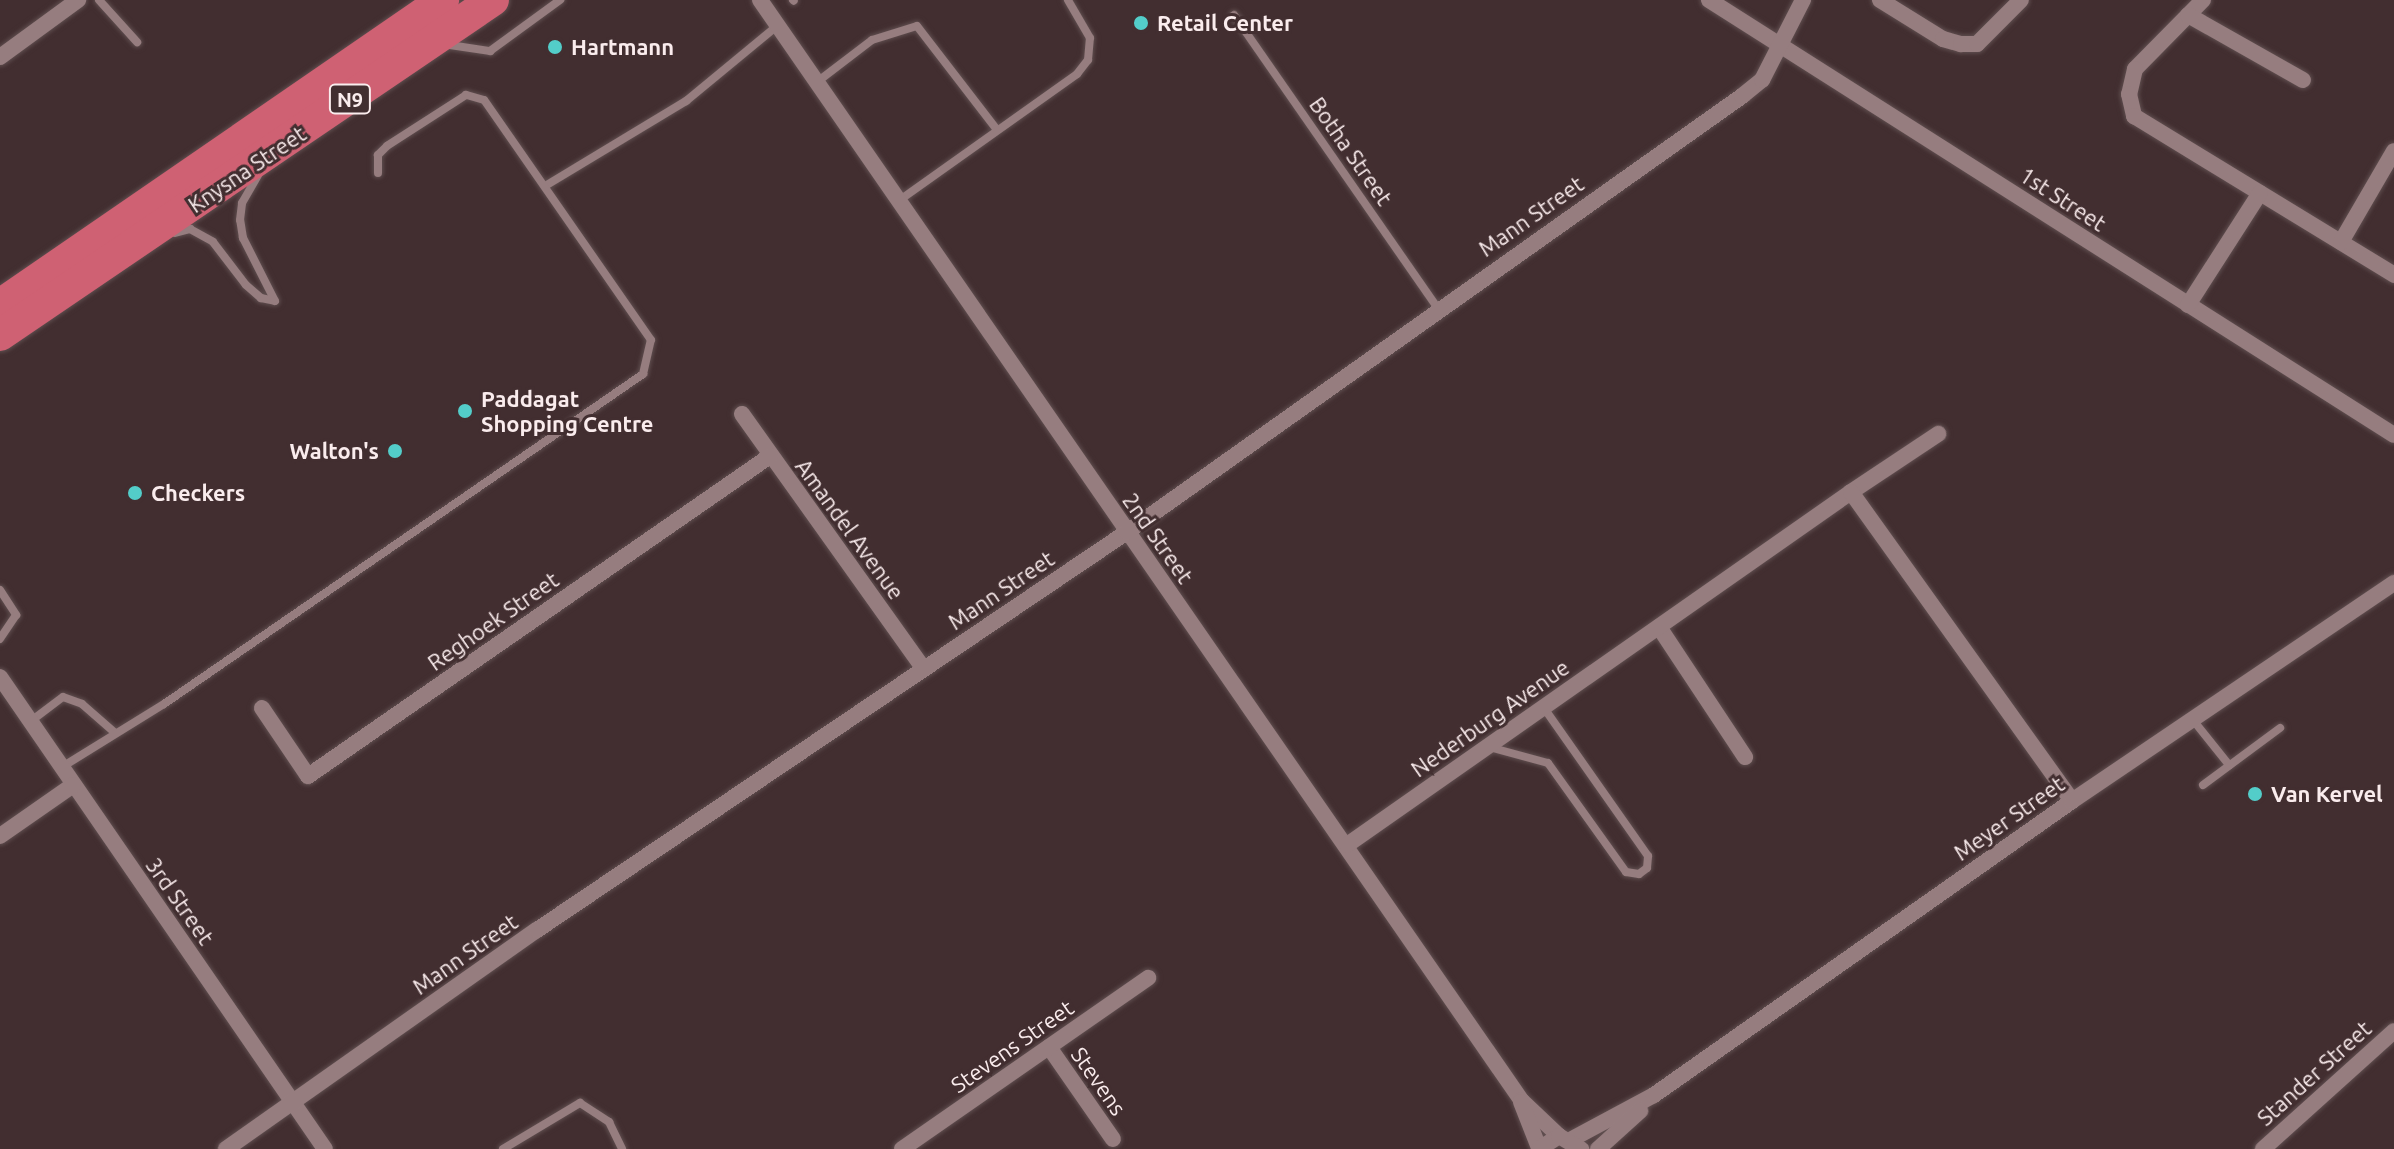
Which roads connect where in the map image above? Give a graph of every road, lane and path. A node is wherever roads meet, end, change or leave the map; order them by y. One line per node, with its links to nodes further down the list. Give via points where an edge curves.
1 (78, 0): 19 (street)
2 (99, 0): 17 (lane)
3 (443, 0): 32 (highway, Knysna Street / N9)
4 (493, 0): 16 (highway, Knysna Street / N9)
5 (760, 0): 15 (street, 2nd Street)
6 (1068, 0): 22 (lane, via 1090,38 1088,60 1077,74)
7 (1709, 0): 18 (street, 1st Street)
8 (1803, 0): 18 (street, Mann Street)
9 (1880, 0): 10 (street, via 1943,39 1961,44 1977,44)
10 (2021, 0)
11 (2203, 0): 14 (street)
12 (557, 1): 16 (lane, via 490,51)
13 (1234, 15): 34 (lane, Botha Street)
14 (2188, 15): 20 (street); 27 (street, via 2135,69 2129,107 2134,116)
15 (778, 26): 21 (street, 2nd Street); 26 (lane, via 686,101)
16 (434, 41): 24 (highway, Knysna Street / N9)
17 (137, 42)
18 (1783, 47): 33 (street, 1st Street); 34 (street, Mann Street, via 1762,80 1742,96)
19 (0, 57)
20 (2303, 80)
21 (816, 82): 22 (lane, via 872,40 917,26); 28 (street, 2nd Street)
22 (997, 130): 28 (lane)
23 (2394, 151): 30 (street)
24 (271, 152): 29 (highway, Knysna Street / N9); 29 (lane, via 242,203 240,220 243,238 275,301 261,298 213,242 190,229)
25 (378, 173): 26 (lane, via 378,155 387,146 473,94 492,108)
26 (545, 186): 53 (lane, via 651,340 643,374 177,695)
27 (2260, 193): 30 (street); 33 (street)
28 (896, 202): 41 (street, 2nd Street)
29 (139, 242): 35 (highway, Knysna Street / N9)
30 (2341, 242): 31 (street)
31 (2394, 275)
32 (0, 305)
33 (2188, 305): 38 (street, 1st Street)
34 (1438, 308): 41 (street, Mann Street)
35 (0, 335)
36 (742, 414): 39 (street, Amandel Avenue)
37 (1938, 434): 40 (street, Nederburg Avenue)
38 (2394, 435)
39 (770, 456): 46 (street, Amandel Avenue); 49 (street, Reghoek Street, via 308,776)
40 (1851, 492): 44 (street, Nederburg Avenue); 60 (street)
41 (1127, 532): 46 (street, Mann Street); 62 (street, 2nd Street)
42 (2394, 583): 50 (street, Meyer Street)
43 (0, 590): 45 (lane, via 16,615)
44 (1659, 627): 48 (street, Nederburg Avenue); 55 (street)
45 (0, 639)
46 (924, 669): 68 (street, Mann Street)
47 (0, 677): 51 (street, 3rd Street)
48 (1543, 707): 54 (street, Nederburg Avenue); 54 (lane, via 1648,856 1647,868 1639,874 1626,872 1548,763)
49 (262, 708)
50 (2193, 719): 56 (lane); 60 (street, Meyer Street)
51 (30, 722): 53 (lane, via 63,697 82,704); 57 (street, 3rd Street)
52 (2280, 728): 56 (lane)
53 (114, 732): 57 (lane)
54 (1487, 746): 62 (street, Nederburg Avenue)
55 (1745, 757)
56 (2229, 765): 59 (lane)
57 (61, 768): 58 (street, 3rd Street)
58 (73, 785): 61 (street); 68 (street, 3rd Street)
59 (2203, 785)
60 (2072, 801): 66 (street, Meyer Street)
61 (0, 836)
62 (1347, 845): 67 (street, 2nd Street)
63 (1148, 978): 65 (street, Stevens Street)
64 (2394, 1031): 78 (street, Stander Street)
65 (1049, 1047): 69 (street, Stevens); 76 (street, Stevens Street)
66 (1654, 1095): 70 (street, Meyer Street); 77 (street, Meyer Street)
67 (1521, 1100): 70 (street, 2nd Street); 71 (street, 2nd Street)
68 (293, 1103): 72 (street, Mann Street); 73 (street, 3rd Street)
69 (1113, 1139)
70 (1571, 1142): 71 (street, Meyer Street)
71 (1539, 1148)
72 (226, 1149)
73 (325, 1149)
74 (503, 1149): 75 (lane, via 580,1103 609,1122)
75 (622, 1149)
76 (902, 1149)
77 (1598, 1149)
78 (2263, 1149)

